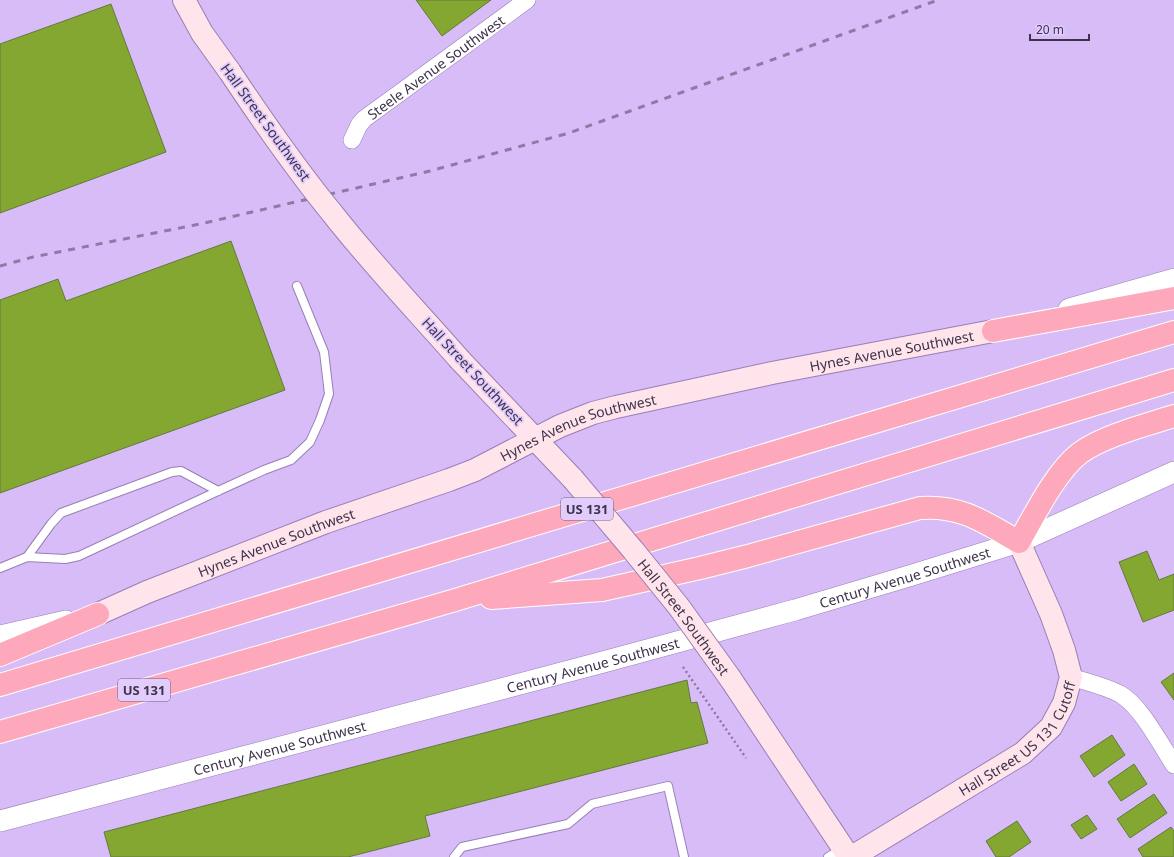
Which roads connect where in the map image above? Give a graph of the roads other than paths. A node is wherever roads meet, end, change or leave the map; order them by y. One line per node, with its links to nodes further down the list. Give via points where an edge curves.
1 (184, 0): 11 (main road, Hall Street Southwest, bridge, via 202,33 331,212 460,360)
2 (527, 0): 3 (street, Steele Avenue Southwest, via 364,119)
3 (352, 140)
4 (1174, 278): 7 (street, Hynes Avenue Southwest)
5 (298, 286): 13 (lane, via 324,352 329,394 320,420 310,442 291,460)
6 (1174, 298): 7 (highway)
7 (993, 331): 11 (main road, Hynes Avenue Southwest, via 772,373 616,407 578,419)
8 (1174, 332): 22 (highway, US 131)
9 (1174, 380): 17 (highway, US 131)
10 (1174, 416): 14 (highway, via 1105,440 1080,454 1063,470)
11 (535, 439): 18 (main road, Hynes Avenue Southwest, via 475,470 326,522 147,592); 26 (main road, Hall Street Southwest, bridge, via 573,479 670,596 730,678)
12 (1174, 472): 14 (street, Century Avenue Southwest)
13 (218, 491): 15 (lane, via 79,556 65,559); 15 (lane, via 182,471 172,472 61,513)
14 (1019, 542): 17 (highway, via 965,513 942,507 920,508 741,558 602,590); 21 (main road, Hall Street US 131 Cutoff, via 1051,614 1064,650); 25 (street, Century Avenue Southwest, via 787,612)
15 (27, 557): 16 (lane)
16 (0, 568)
17 (452, 601): 23 (highway, US 131)
18 (98, 614): 19 (street, Hynes Avenue Southwest); 20 (highway)
19 (0, 636)
20 (0, 655)
21 (1070, 677): 24 (street, via 1121,694 1149,726); 26 (main road, Hall Street US 131 Cutoff, via 1064,703 1051,727 1023,753)
22 (0, 685)
23 (0, 732)
24 (1174, 765)
25 (0, 821)
26 (843, 855)
27 (454, 857): 28 (lane, via 462,846 568,824 592,804 668,786)
28 (684, 857)

